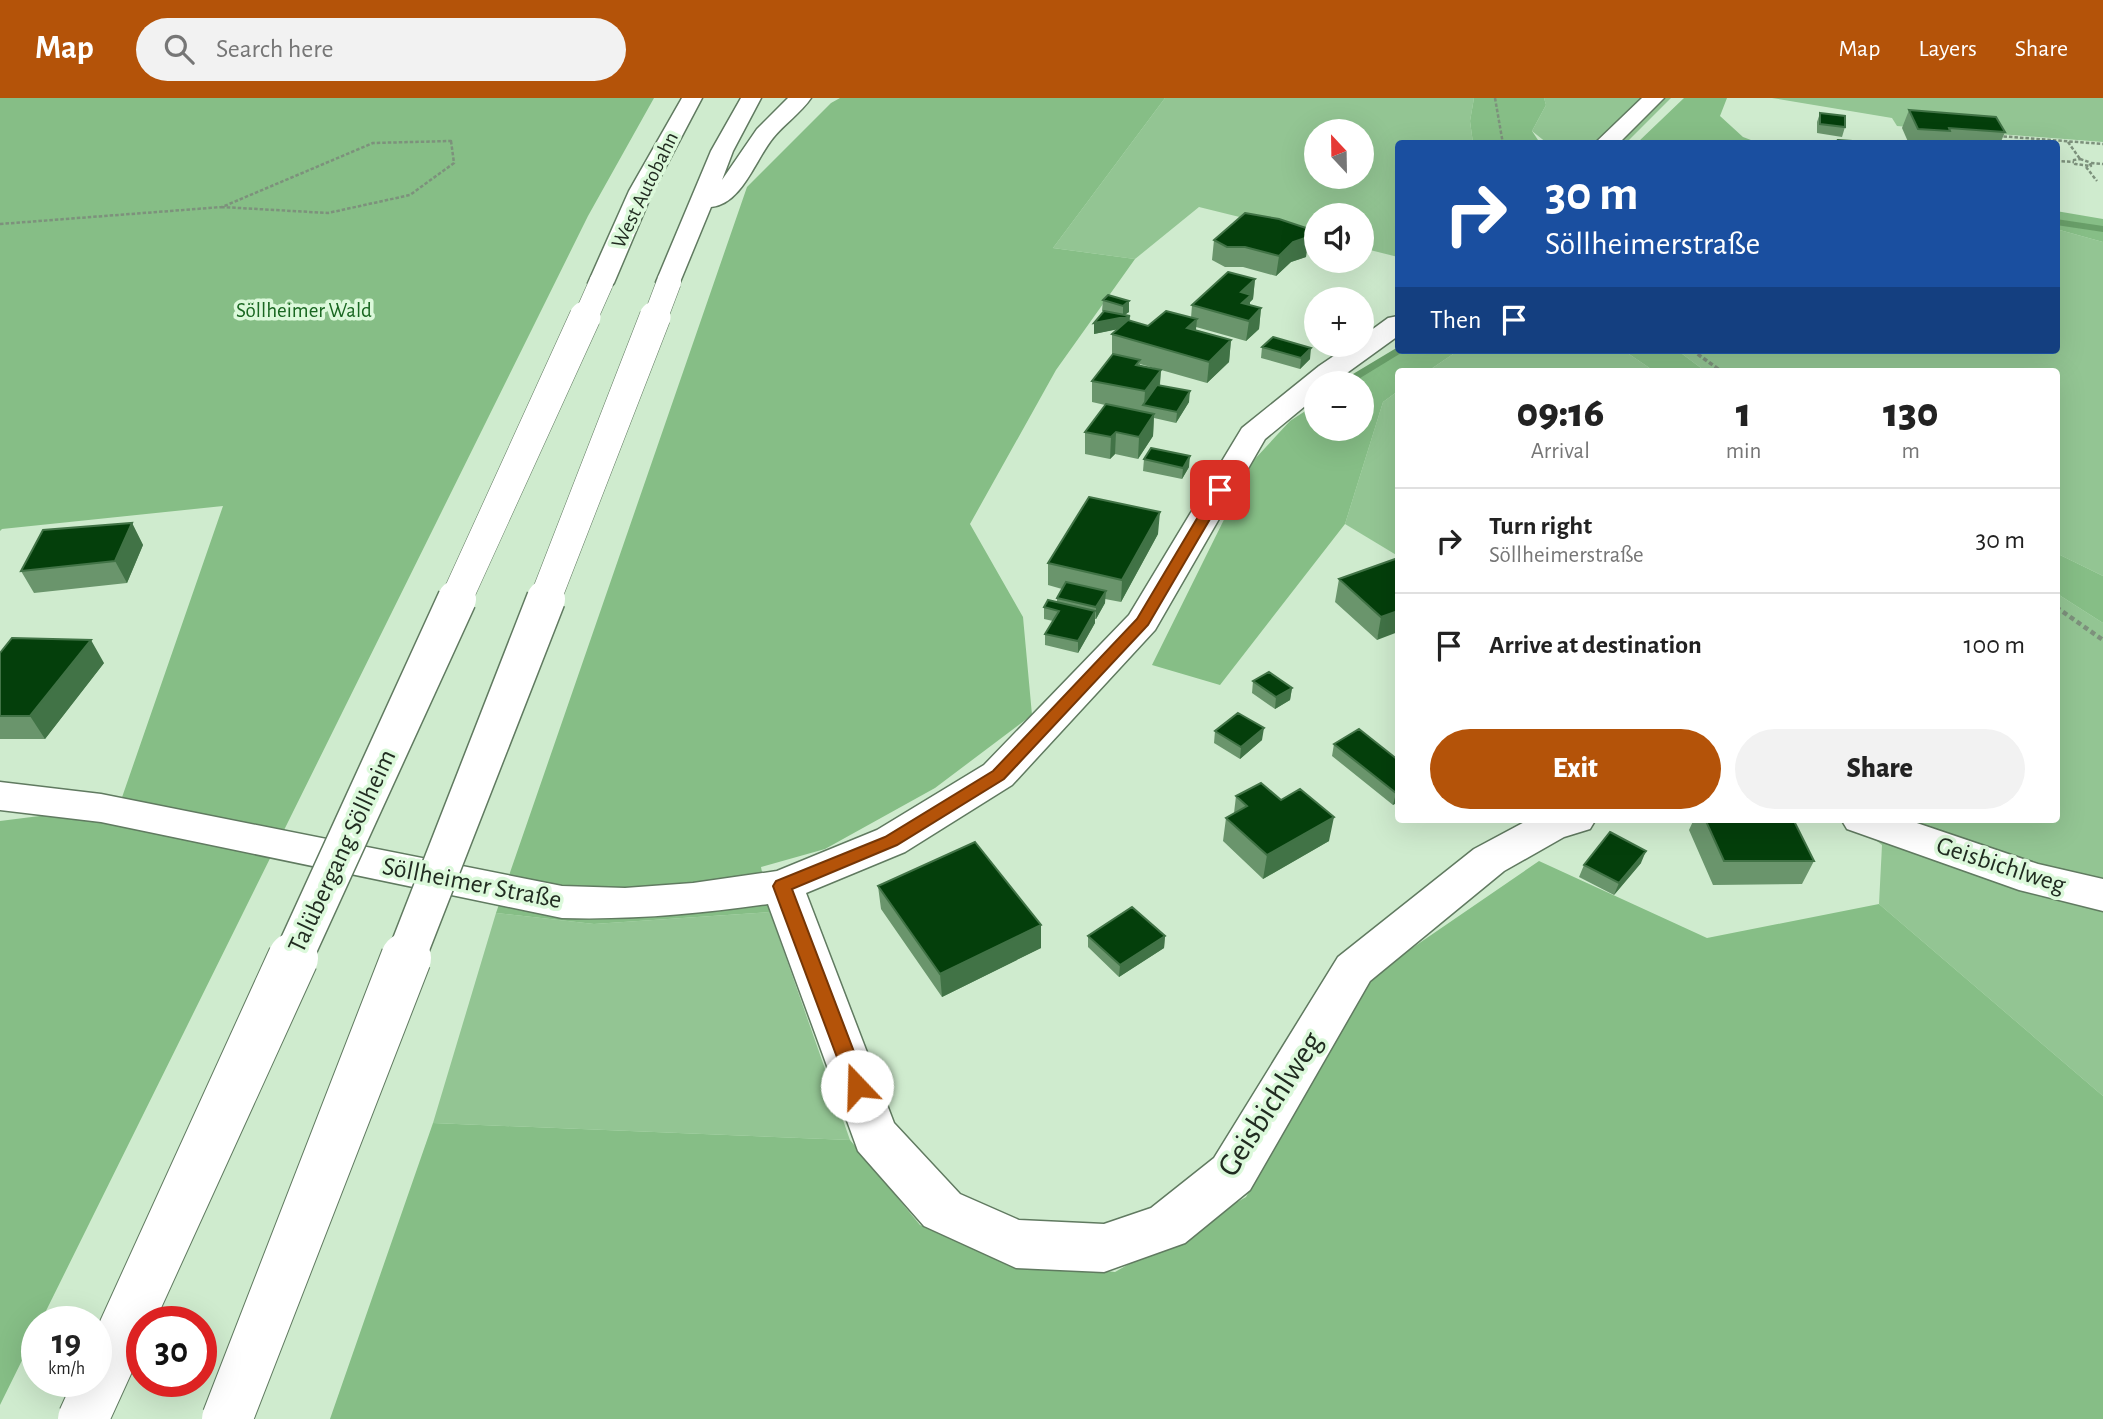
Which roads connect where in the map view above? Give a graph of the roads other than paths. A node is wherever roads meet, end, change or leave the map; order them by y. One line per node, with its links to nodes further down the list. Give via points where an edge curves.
1 (692, 98): 7 (main road, West Autobahn, via 647,180)
2 (751, 98): 6 (main road, via 722,151)
3 (801, 98): 6 (main road, via 754,148 737,180)
4 (1654, 98): 5 (main road)
5 (1609, 140)
6 (700, 208): 15 (main road, bridge)
7 (601, 283): 14 (main road, Talübergang Söllheim, bridge)
8 (1395, 326): 12 (main road, Söllheimer Straße, via 1329,372 1253,435 1143,622 999,775 891,841)
9 (0, 796): 12 (main road, Söllheimer Straße, via 101,808 562,902 625,904)
10 (1560, 823): 12 (main road, Geisbichlweg, via 1489,860 1354,969 1232,1174 1167,1226 1104,1248 1016,1244 942,1210 884,1145 876,1136)
11 (1873, 823): 13 (main road, Geisbichlweg, via 2034,879)
12 (782, 886)
13 (2103, 895)
14 (83, 1419)
15 (228, 1419)

